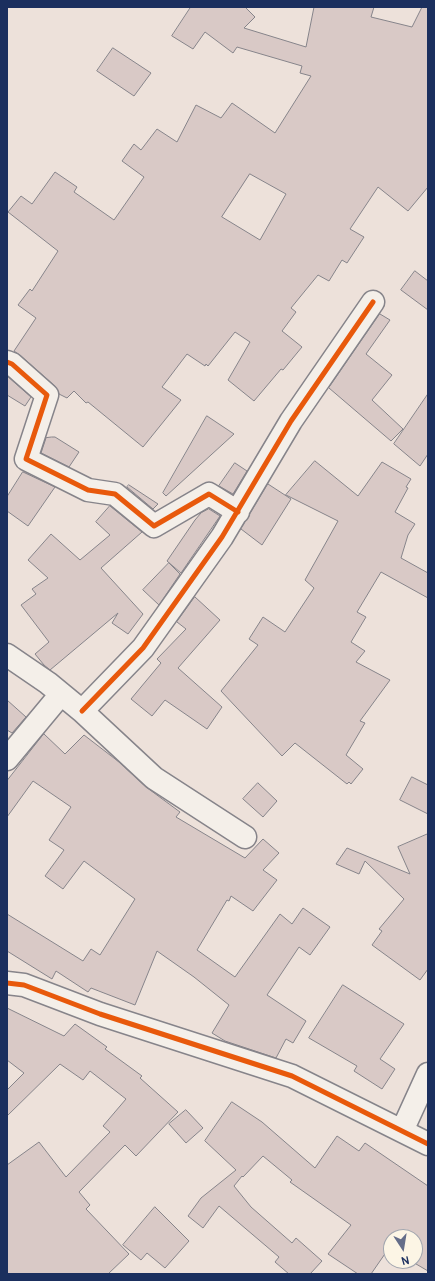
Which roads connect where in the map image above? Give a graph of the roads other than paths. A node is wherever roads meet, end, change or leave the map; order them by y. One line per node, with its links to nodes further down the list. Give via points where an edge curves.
1 (373, 302): 3 (street, via 291,421)
2 (7, 362): 3 (street, via 47,395 26,459 88,490 115,494 154,526 209,494)
3 (238, 512): 6 (street, via 144,648)
4 (7, 655): 5 (street)
5 (61, 694): 6 (street); 7 (street)
6 (82, 711): 8 (street, via 154,778)
7 (7, 759)
8 (245, 838)
9 (7, 983): 11 (street, via 24,985 100,1014 292,1076)
10 (428, 1074): 11 (street)
11 (402, 1130): 12 (street)
12 (428, 1144)

